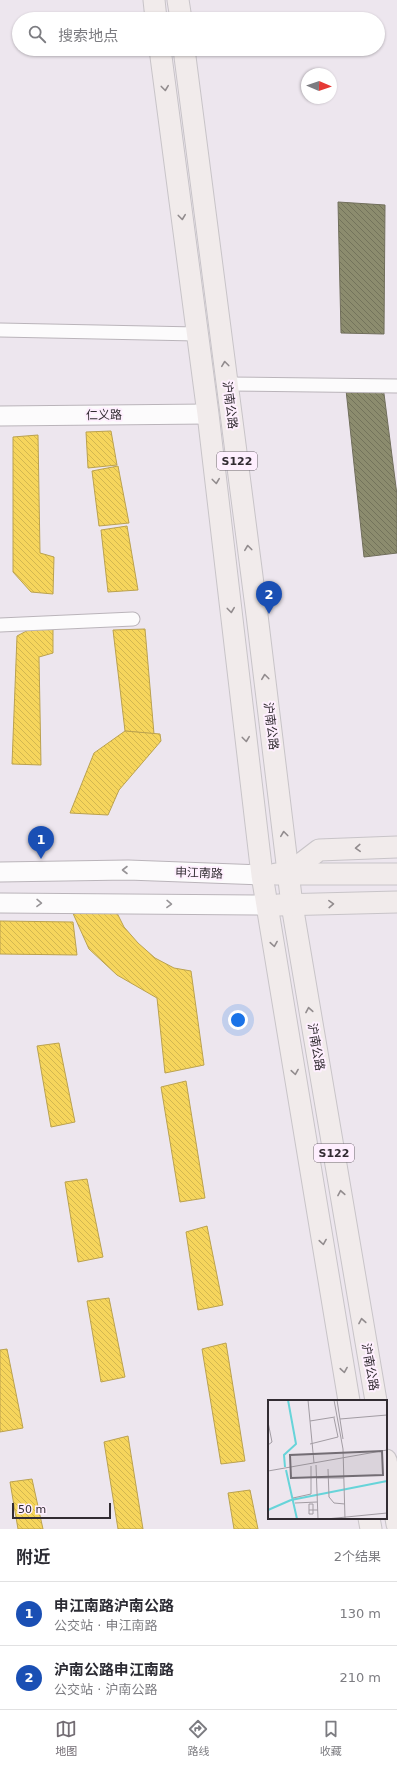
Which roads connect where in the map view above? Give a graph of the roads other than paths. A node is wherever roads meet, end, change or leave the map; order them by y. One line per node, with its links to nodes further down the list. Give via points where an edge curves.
1 (154, 0): 3 (main road)
2 (178, 0): 4 (main road)
3 (155, 12)
4 (180, 12)
5 (161, 56): 8 (main road, 沪南公路 / S122, one-way to 8)
6 (185, 56): 9 (main road, 沪南公路 / S122, one-way to 6)
7 (0, 330): 8 (street)
8 (197, 334): 11 (main road, 沪南公路 / S122)
9 (227, 384): 10 (street); 17 (main road, 沪南公路 / S122, one-way to 9)
10 (397, 386)
11 (208, 414): 12 (main road, 仁义路); 19 (main road, 沪南公路 / S122, one-way to 19)
12 (0, 416)
13 (133, 619): 14 (street)
14 (0, 624)
15 (397, 847): 17 (main road, one-way to 17, via 319,850)
16 (0, 872): 19 (main road, 申江南路, one-way to 16, via 128,870)
17 (289, 873): 18 (main road, 申江南路); 19 (main road, 申江南路); 23 (main road, 沪南公路 / S122)
18 (397, 874)
19 (262, 875): 22 (main road, 沪南公路 / S122)
20 (397, 902): 23 (main road, one-way to 20)
21 (0, 903): 22 (main road, one-way to 22)
22 (268, 905): 23 (main road); 24 (main road, 沪南公路 / S122, one-way to 24)
23 (292, 905): 25 (main road, 沪南公路 / S122, one-way to 23)
24 (349, 1400)
25 (376, 1400)
26 (387, 1466): 28 (main road)
27 (369, 1519): 29 (main road)
28 (397, 1524)
29 (371, 1529)

